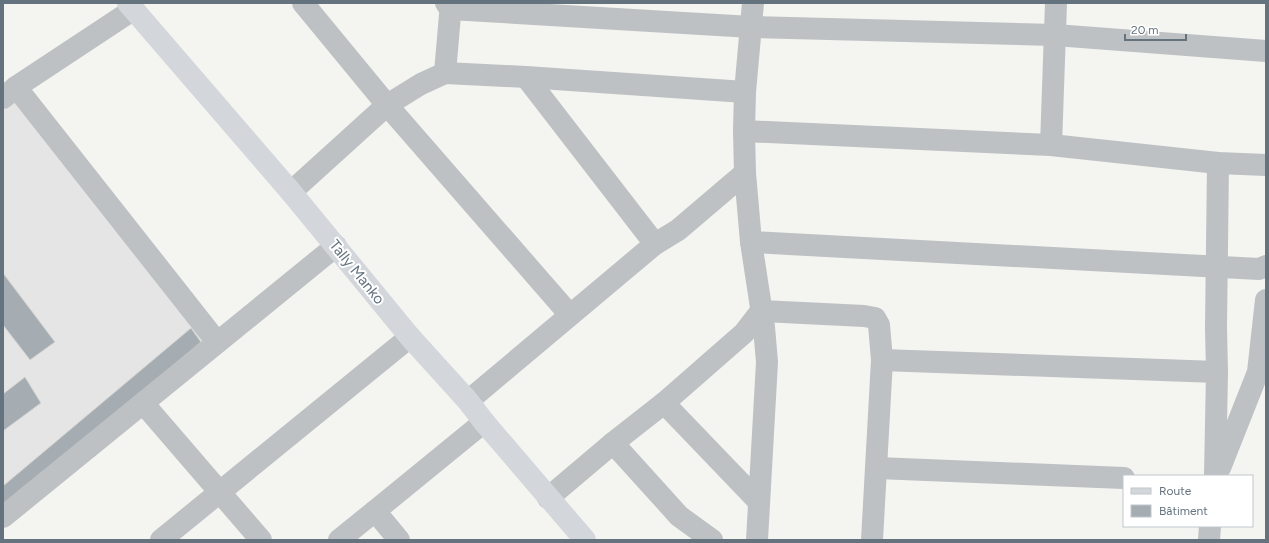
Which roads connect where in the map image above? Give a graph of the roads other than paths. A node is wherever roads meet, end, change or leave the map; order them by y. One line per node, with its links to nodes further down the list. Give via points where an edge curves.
1 (303, 3): 13 (street)
2 (753, 3): 6 (street)
3 (1056, 3): 7 (street)
4 (449, 5): 6 (street); 9 (street)
5 (131, 6): 12 (street); 19 (street, Tally Manko)
6 (751, 27): 7 (street); 11 (street)
7 (1055, 35): 8 (street); 15 (street)
8 (1266, 51)
9 (445, 73): 10 (street); 13 (street)
10 (526, 77): 11 (street); 21 (street)
11 (745, 92): 14 (street)
12 (10, 93): 29 (street)
13 (387, 105): 19 (street); 27 (street)
14 (744, 131): 15 (street); 18 (street)
15 (1052, 145): 16 (street)
16 (1218, 162): 17 (street); 23 (street)
17 (1266, 165)
18 (744, 173): 20 (street); 21 (street, via 678,230)
19 (291, 192): 22 (street, Tally Manko)
20 (750, 242): 23 (street); 26 (street)
21 (655, 244): 27 (street)
22 (336, 246): 28 (street, Tally Manko); 29 (street)
23 (1218, 266): 24 (street, via 1259,269); 31 (street)
24 (1266, 266)
25 (1266, 300): 39 (street, via 1258,372)
26 (761, 311): 30 (street, via 876,318); 34 (street, via 744,333); 43 (street, via 767,362)
27 (570, 315): 32 (street)
28 (410, 337): 32 (street, Tally Manko); 41 (street)
29 (217, 342): 33 (street)
30 (882, 360): 31 (street); 37 (street)
31 (1217, 372): 38 (street)
32 (468, 401): 35 (street, Tally Manko)
33 (143, 403): 41 (street); 45 (street)
34 (664, 403): 36 (street); 43 (street)
35 (484, 422): 42 (street, Tally Manko); 44 (street)
36 (613, 443): 42 (street); 52 (street, via 679,516)
37 (877, 468): 40 (street); 54 (street)
38 (1216, 475)
39 (1216, 475)
40 (1123, 478)
41 (220, 493): 47 (street); 48 (street)
42 (548, 498): 51 (street, Tally Manko)
43 (759, 502): 53 (street)
44 (375, 512): 49 (street); 50 (street)
45 (3, 517)
46 (1210, 527): 55 (street)
47 (161, 540)
48 (261, 540)
49 (339, 540)
50 (399, 540)
51 (585, 540)
52 (712, 540)
53 (757, 540)
54 (872, 540)
55 (1209, 540)

